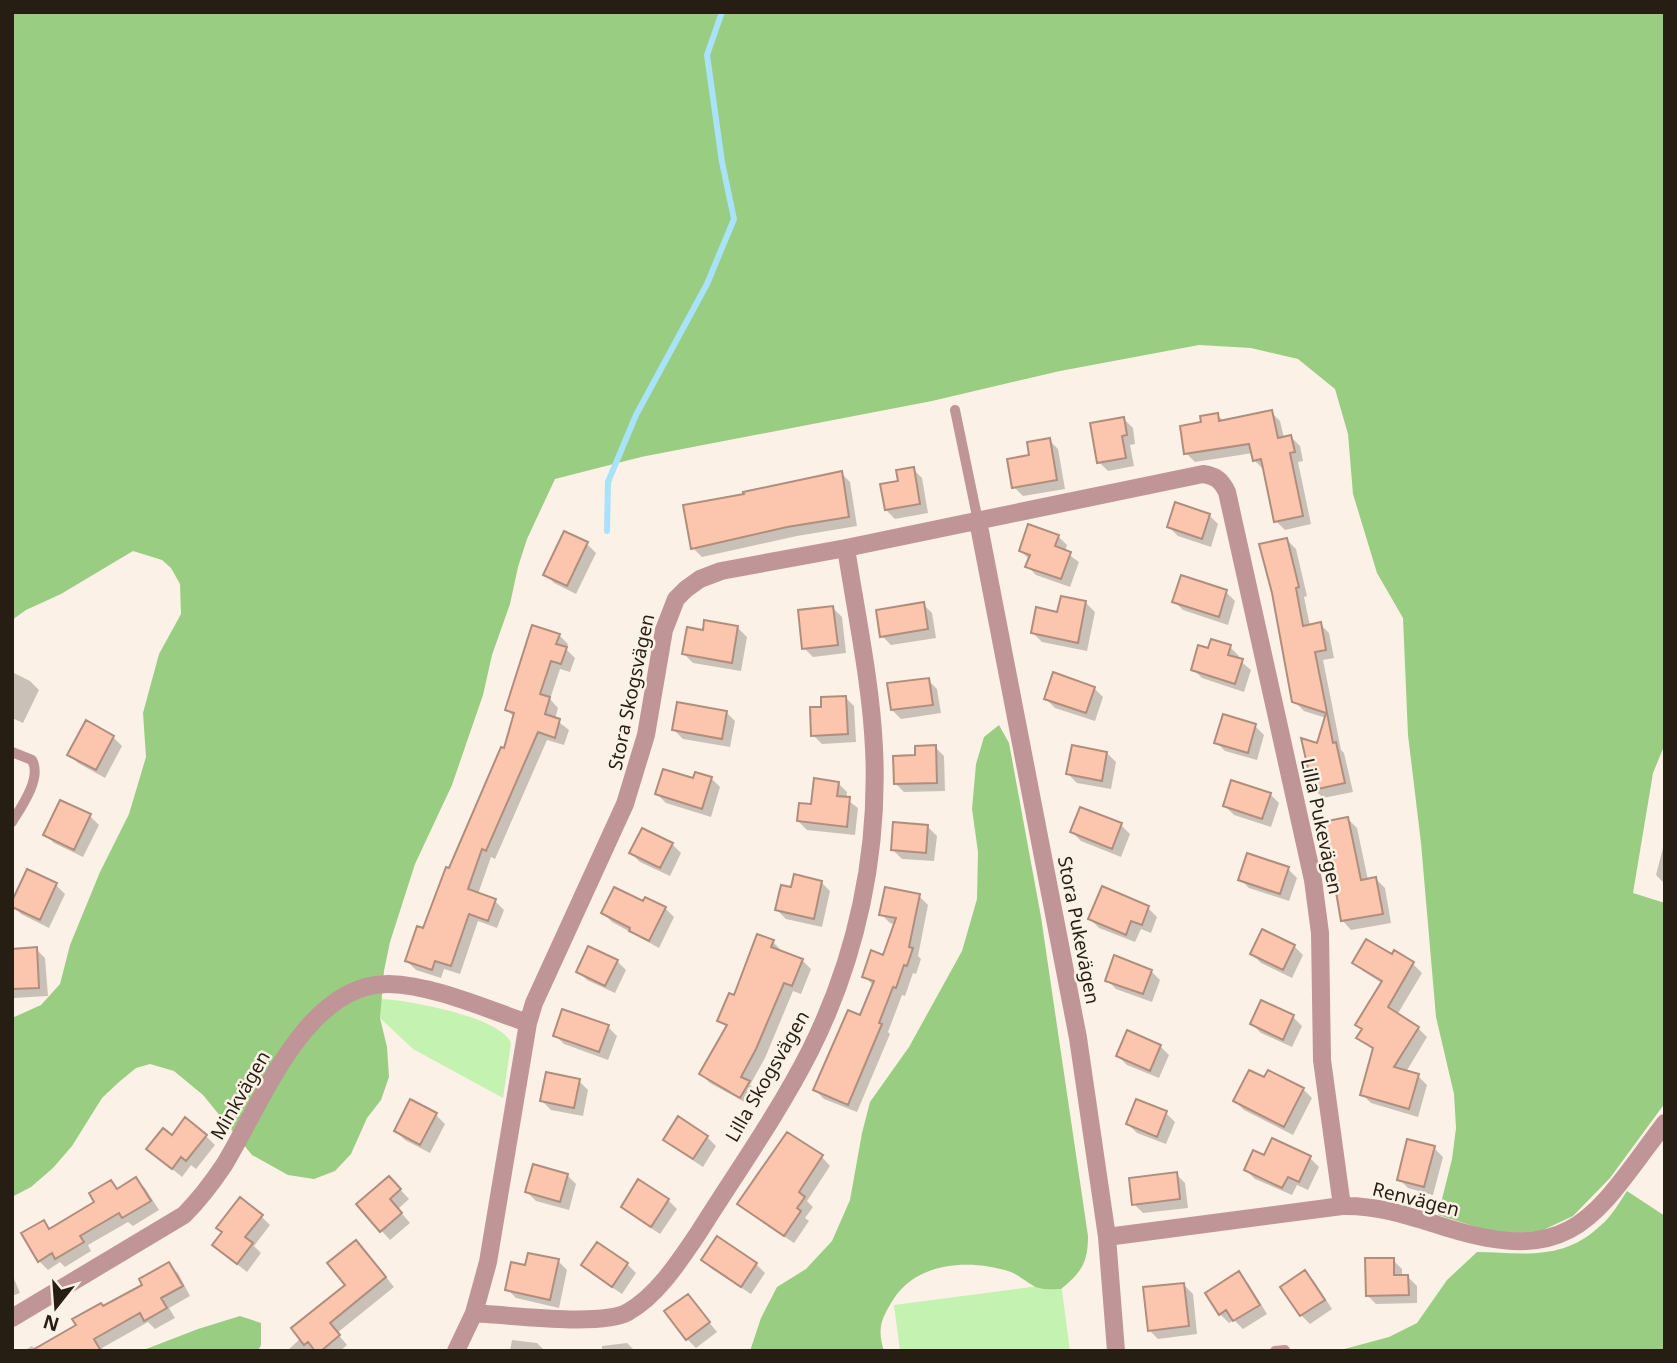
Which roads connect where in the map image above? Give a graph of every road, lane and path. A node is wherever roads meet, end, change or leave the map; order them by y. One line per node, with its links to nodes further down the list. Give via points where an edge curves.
1 (955, 410): 3 (lane)
2 (1203, 474): 3 (street, Stora Skogsvägen); 9 (street, Lilla Pukevägen, via 1221,481 1227,492 1313,880 1320,933 1322,1060)
3 (978, 522): 4 (street, Stora Skogsvägen); 10 (street, Stora Pukevägen, via 1078,1038)
4 (846, 548): 7 (street, Stora Skogsvägen, via 721,571 700,579 676,599 664,630 636,772); 11 (street, Lilla Skogsvägen, via 872,720 873,822 855,933 809,1052 699,1232 645,1300 609,1318)
5 (12, 752): 6 (lane, via 32,760 35,772)
6 (12, 822)
7 (528, 1023): 11 (street, Stora Skogsvägen, via 488,1262); 12 (street, Minkvägen, via 406,985 373,985 341,998 316,1017 294,1044 198,1202 171,1225)
8 (1665, 1123): 9 (street, Renvägen, via 1604,1202 1573,1229 1556,1237 1537,1241 1487,1238 1375,1207)
9 (1342, 1206): 10 (street, Renvägen)
10 (1107, 1237): 14 (street, Stora Pukevägen)
11 (474, 1313): 13 (street, Stora Skogsvägen)
12 (12, 1318)
13 (456, 1351)
14 (1116, 1351)

